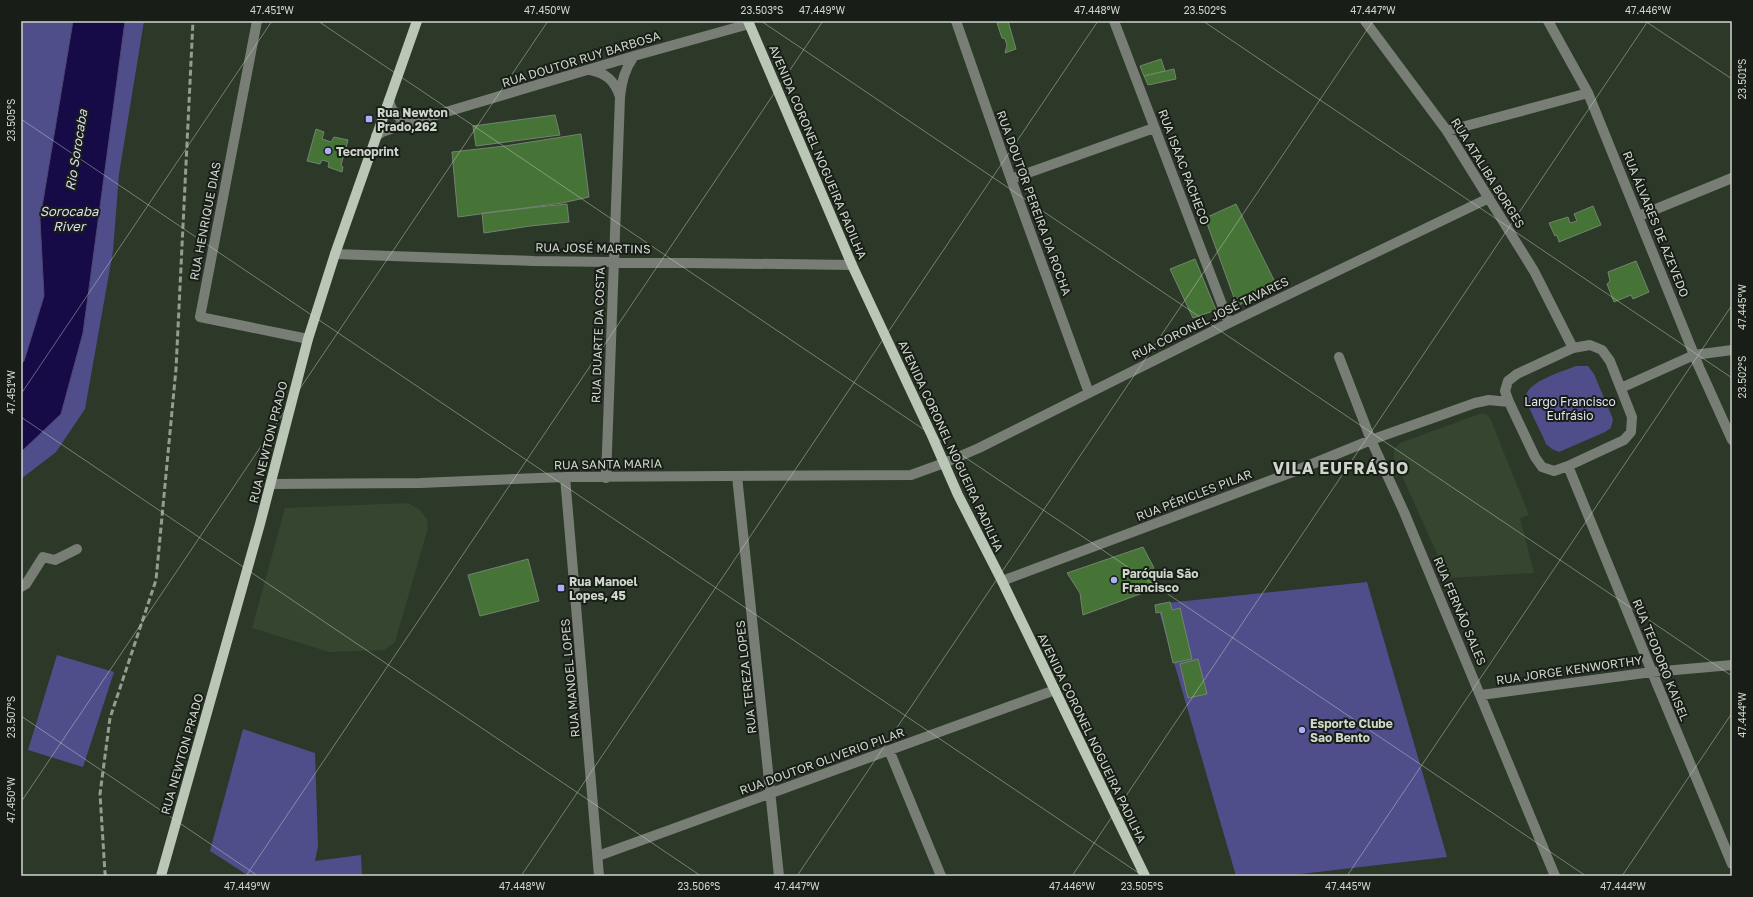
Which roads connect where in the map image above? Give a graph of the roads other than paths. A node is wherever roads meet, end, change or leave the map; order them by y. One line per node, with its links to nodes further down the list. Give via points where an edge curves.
1 (257, 21): 25 (street, RUA HENRIQUE DIAS, via 200,317)
2 (417, 21): 12 (main road, RUA NEWTON PRADO)
3 (956, 21): 18 (street, RUA DOUTOR PEREIRA DA ROCHA)
4 (1114, 21): 14 (street, RUA ISAAC PACHECO)
5 (1365, 21): 15 (street, RUA ATALIBA BORGES)
6 (1548, 21): 10 (street, RUA ÁLVARES DE AZEVEDO)
7 (751, 22): 8 (street, RUA DOUTOR RUY BARBOSA); 23 (main road, AVENIDA CORONEL NOGUEIRA PADILHA)
8 (634, 56): 9 (street, RUA DOUTOR RUY BARBOSA); 11 (street, RUA DUARTE DA COSTA, via 622,80)
9 (590, 70): 11 (street, via 607,76 617,88); 13 (street, RUA DOUTOR RUY BARBOSA)
10 (1588, 93): 15 (street); 20 (street, RUA ÁLVARES DE AZEVEDO)
11 (620, 97): 22 (street, RUA DUARTE DA COSTA)
12 (390, 100): 13 (street, via 391,108 398,117); 16 (main road, RUA NEWTON PRADO)
13 (413, 122): 16 (street, RUA DOUTOR RUY BARBOSA)
14 (1154, 128): 18 (street); 24 (street, RUA ISAAC PACHECO)
15 (1447, 131): 19 (street, RUA ATALIBA BORGES)
16 (376, 136): 21 (main road, RUA NEWTON PRADO)
17 (1732, 178): 20 (street)
18 (1011, 179): 31 (street, RUA DOUTOR PEREIRA DA ROCHA)
19 (1489, 198): 24 (street, RUA CORONEL JOSÉ TAVARES); 26 (street, RUA ATALIBA BORGES, via 1534,271)
20 (1639, 216): 28 (street, RUA ÁLVARES DE AZEVEDO)
21 (335, 254): 22 (street, RUA JOSÉ MARTINS); 25 (main road, RUA NEWTON PRADO)
22 (614, 262): 23 (street, RUA JOSÉ MARTINS); 39 (street, RUA DUARTE DA COSTA)
23 (852, 264): 35 (main road, AVENIDA CORONEL NOGUEIRA PADILHA)
24 (1229, 323): 31 (street, RUA CORONEL JOSÉ TAVARES)
25 (308, 339): 40 (main road, RUA NEWTON PRADO)
26 (1573, 348): 30 (street, via 1590,345 1602,350 1610,361); 32 (street, via 1517,374 1508,381 1505,391)
27 (1732, 350): 28 (street)
28 (1694, 355): 30 (street); 34 (street, RUA ÁLVARES DE AZEVEDO)
29 (1339, 357): 33 (street, RUA FERNÃO SALES)
30 (1621, 388): 36 (street, via 1632,417 1631,432 1624,440)
31 (1089, 393): 35 (street, RUA CORONEL JOSÉ TAVARES)
32 (1509, 402): 33 (street, RUA PÉRICLES PILAR, via 1489,400 1474,403); 36 (street, via 1542,467 1554,471)
33 (1371, 440): 42 (street, RUA PÉRICLES PILAR); 47 (street, RUA FERNÃO SALES)
34 (1732, 440)
35 (944, 464): 37 (street, RUA SANTA MARIA, via 911,475); 42 (main road, AVENIDA CORONEL NOGUEIRA PADILHA)
36 (1568, 466): 45 (street, RUA TEODORO KAISEL)
37 (737, 476): 39 (street, RUA SANTA MARIA); 49 (street, RUA TEREZA LOPES)
38 (565, 477): 39 (street, RUA SANTA MARIA); 40 (street, RUA SANTA MARIA, via 420,483); 50 (street, RUA MANOEL LOPES)
39 (606, 478)
40 (271, 484): 52 (main road, RUA NEWTON PRADO)
41 (77, 549): 43 (street, via 55,560 42,557 26,584)
42 (1002, 581): 46 (main road, AVENIDA CORONEL NOGUEIRA PADILHA)
43 (21, 587)
44 (1732, 665): 45 (street, RUA JORGE KENWORTHY)
45 (1652, 672): 47 (street, RUA JORGE KENWORTHY); 51 (street, RUA TEODORO KAISEL)
46 (1055, 690): 48 (street, RUA DOUTOR OLIVERIO PILAR); 56 (main road, AVENIDA CORONEL NOGUEIRA PADILHA)
47 (1481, 695): 57 (street, RUA FERNÃO SALES)
48 (889, 750): 49 (street, RUA DOUTOR OLIVERIO PILAR); 55 (street)
49 (771, 793): 50 (street, RUA DOUTOR OLIVERIO PILAR); 54 (street, RUA TEREZA LOPES)
50 (598, 856): 53 (street, RUA MANOEL LOPES)
51 (1732, 864)
52 (161, 876)
53 (600, 876)
54 (779, 876)
55 (941, 876)
56 (1145, 876)
57 (1556, 876)

